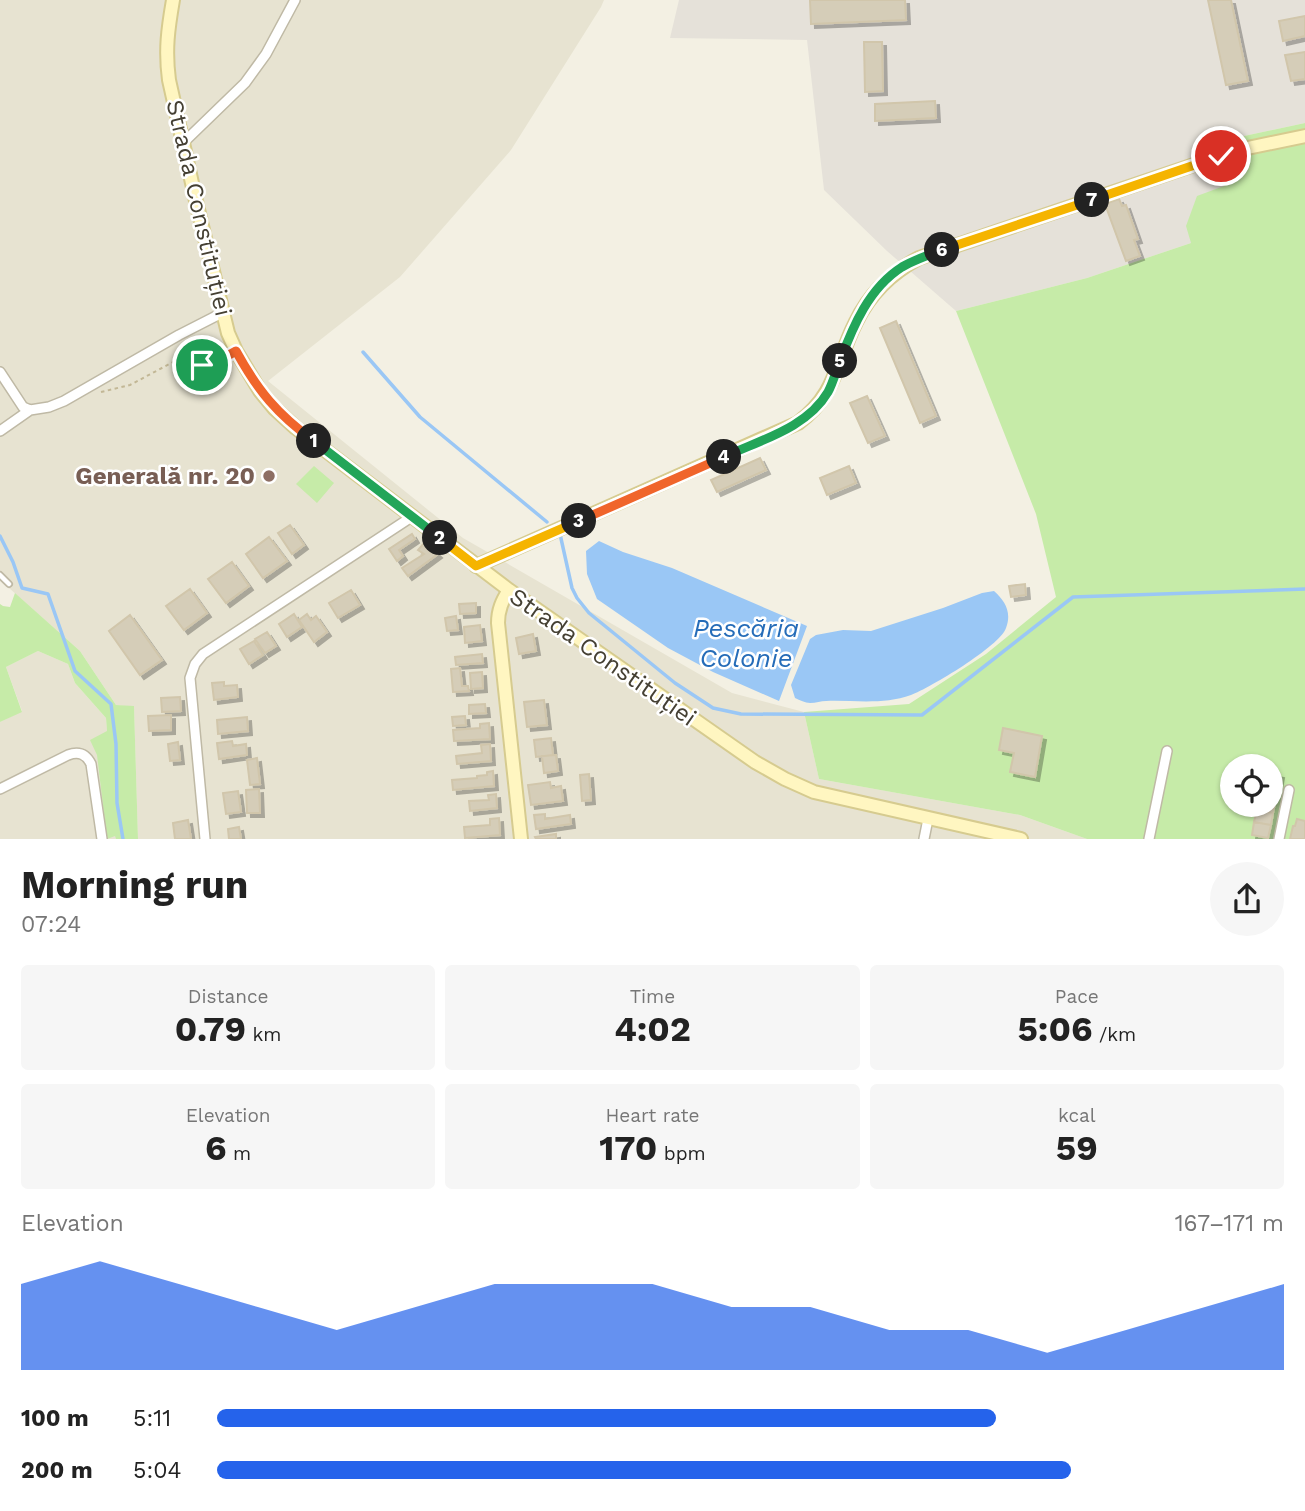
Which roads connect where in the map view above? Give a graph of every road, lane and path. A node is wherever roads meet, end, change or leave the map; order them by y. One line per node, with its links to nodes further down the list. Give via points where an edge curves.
1 (173, 0): 4 (street, Strada Constituției, via 166,59)
2 (295, 0): 4 (street, via 245,83)
3 (1305, 136): 12 (street, via 1238,150 910,263 868,301 830,389 798,423)
4 (183, 142): 5 (street, Strada Constituției)
5 (222, 313): 6 (street, Strada Constituției); 8 (street)
6 (236, 351): 8 (path, via 209,365 175,361 130,385 107,391); 11 (street, Strada Constituției, via 274,408)
7 (0, 372): 9 (street, via 23,407)
8 (83, 389): 9 (street, via 49,408)
9 (30, 410): 10 (street)
10 (0, 430)
11 (412, 516): 12 (street, Strada Constituției); 21 (street, via 203,654 195,664 190,678)
12 (476, 566): 15 (street, Strada Constituției)
13 (0, 575): 14 (lane)
14 (9, 584)
15 (509, 590): 19 (street, Strada Constituției, via 718,738 785,779 826,795); 22 (street, via 501,602 498,623)
16 (1167, 751): 25 (street)
17 (0, 789): 20 (street, via 68,755 82,753 91,764)
18 (1289, 790): 26 (street)
19 (928, 819): 23 (street); 24 (street, Strada Constituției)
20 (102, 839)
21 (205, 839)
22 (521, 839)
23 (924, 839)
24 (1021, 839)
25 (1149, 839)
26 (1279, 839)

